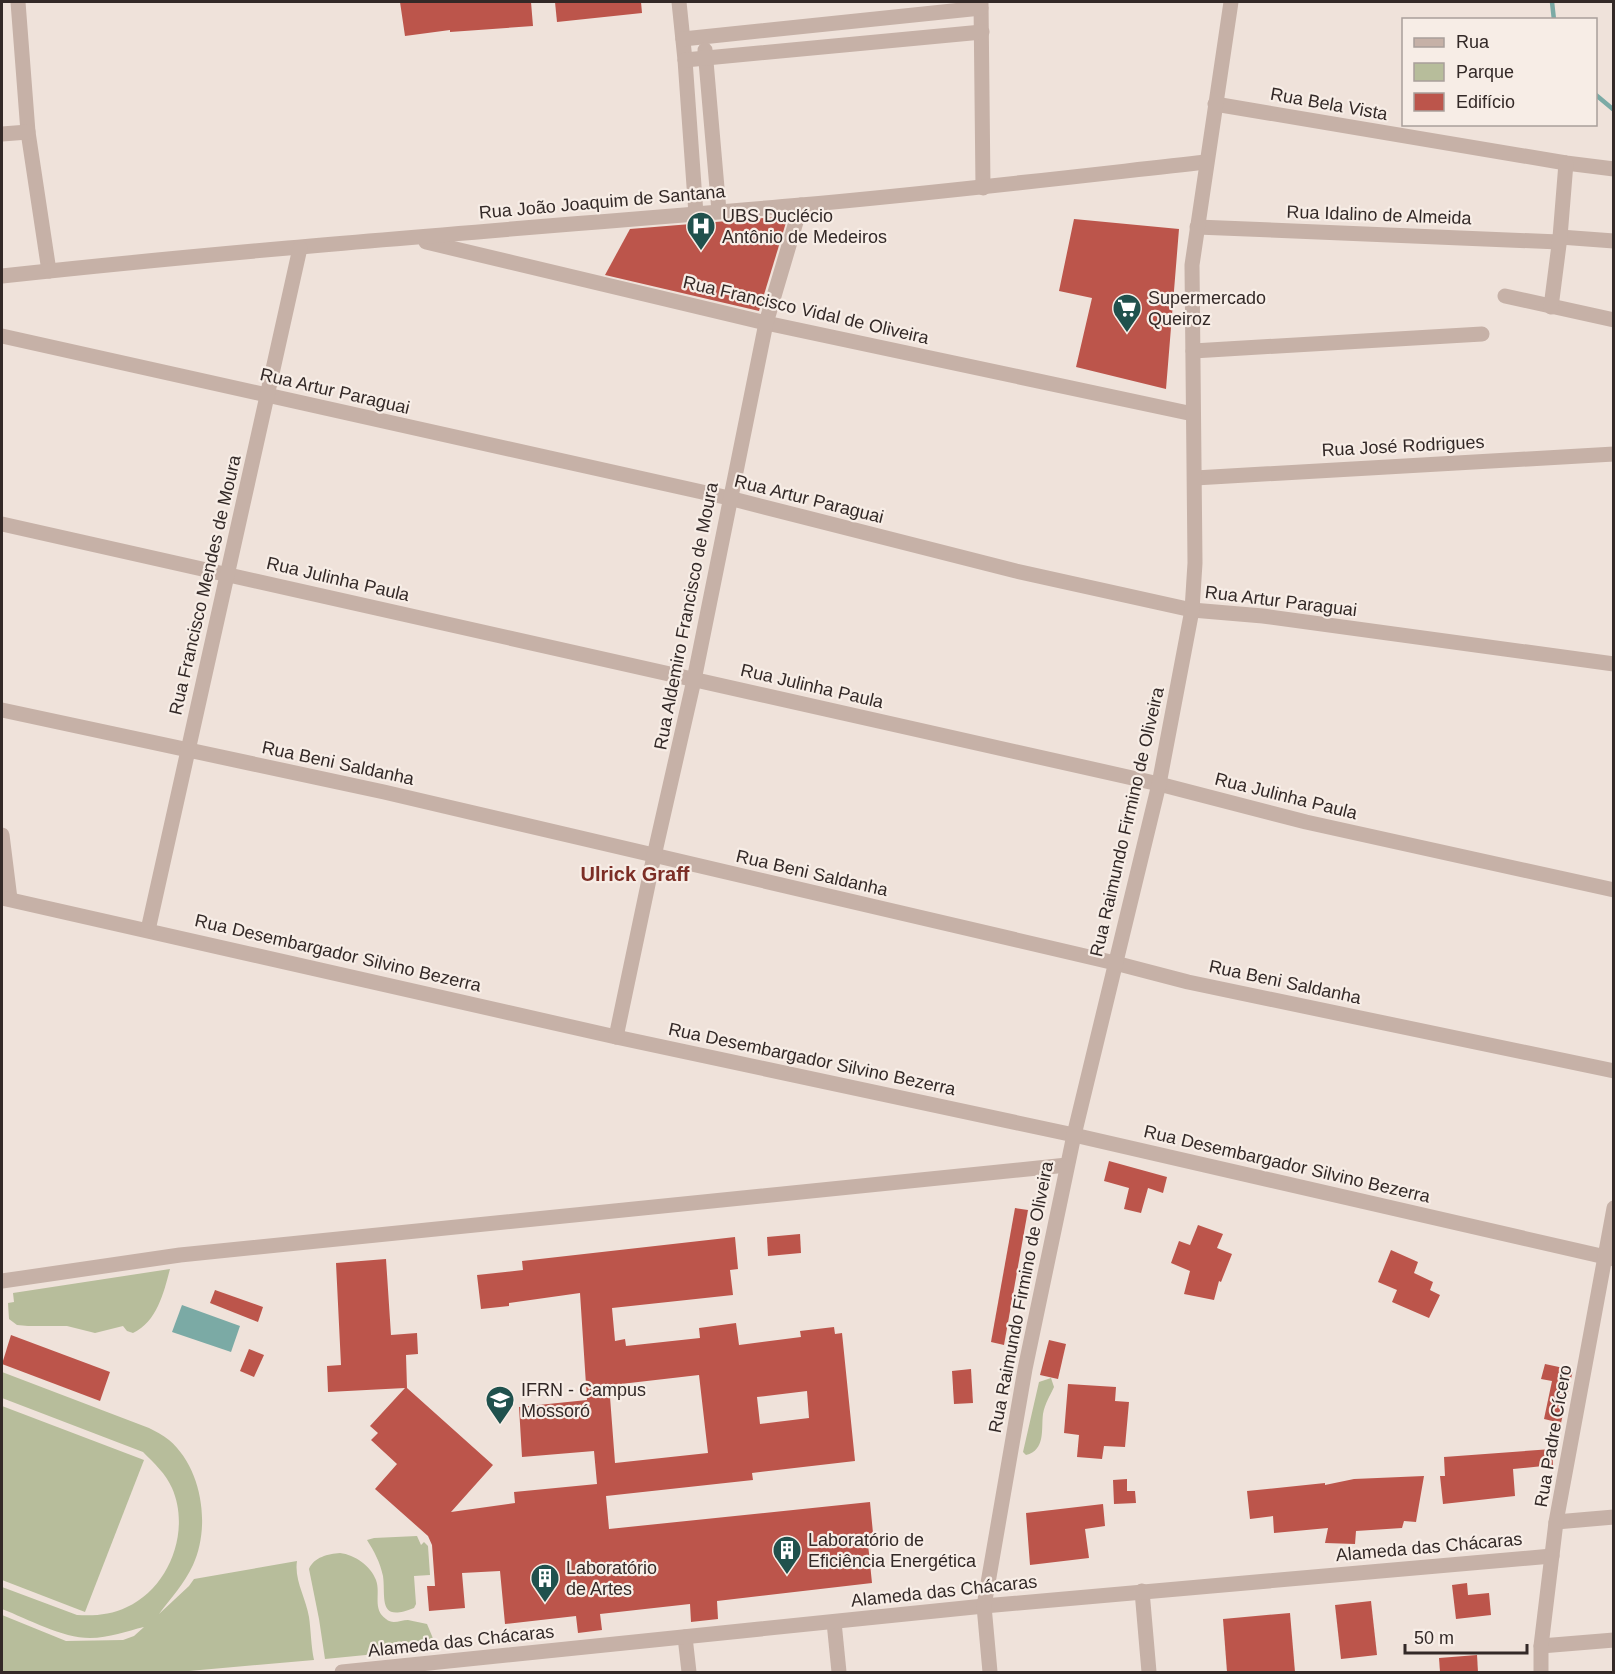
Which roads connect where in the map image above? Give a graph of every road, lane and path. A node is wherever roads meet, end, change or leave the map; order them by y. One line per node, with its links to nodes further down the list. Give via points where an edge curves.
1 (18, 2): 11 (street)
2 (679, 2): 7 (street)
3 (1231, 2): 10 (street, Rua Raimundo Firmino de Oliveira)
4 (981, 5): 5 (street); 6 (street)
5 (982, 32): 8 (street); 16 (street)
6 (704, 37): 7 (street); 8 (street)
7 (683, 39): 9 (street)
8 (706, 58): 9 (street); 18 (street)
9 (686, 60): 19 (street)
10 (1215, 104): 13 (street, Rua Raimundo Firmino de Oliveira); 14 (street, Rua Bela Vista)
11 (28, 132): 12 (street); 25 (street)
12 (2, 135)
13 (1206, 162): 16 (street, Rua João Joaquim de Santana); 20 (street, Rua Raimundo Firmino de Oliveira)
14 (1566, 163): 15 (street, Rua Bela Vista); 22 (street)
15 (1614, 169)
16 (983, 188): 17 (street, Rua João Joaquim de Santana)
17 (801, 205): 18 (street, Rua João Joaquim de Santana); 30 (street, Rua Aldemiro Francisco de Moura)
18 (719, 212): 19 (street, Rua João Joaquim de Santana)
19 (696, 214): 21 (street, Rua João Joaquim de Santana)
20 (1197, 226): 22 (street, Rua Idalino de Almeida); 33 (street, Rua Raimundo Firmino de Oliveira, via 1192,265)
21 (411, 238): 24 (street, Rua João Joaquim de Santana); 30 (street, Rua Francisco Vidal de Oliveira)
22 (1559, 239): 23 (street, Rua Idalino de Almeida); 28 (street)
23 (1614, 242)
24 (300, 248): 25 (street, Rua João Joaquim de Santana); 34 (street, Rua Francisco Mendes de Moura)
25 (49, 271): 26 (street, Rua João Joaquim de Santana)
26 (2, 276)
27 (1505, 296): 28 (street)
28 (1551, 307): 29 (street)
29 (1614, 320)
30 (766, 323): 35 (street, Rua Francisco Vidal de Oliveira); 38 (street, Rua Aldemiro Francisco de Moura)
31 (1482, 334): 33 (street)
32 (2, 336): 34 (street, Rua Artur Paraguai)
33 (1193, 351): 35 (street, Rua Raimundo Firmino de Oliveira)
34 (267, 395): 38 (street, Rua Artur Paraguai); 40 (street, Rua Francisco Mendes de Moura)
35 (1193, 414): 37 (street, Rua Raimundo Firmino de Oliveira)
36 (1614, 454): 37 (street, Rua José Rodrigues)
37 (1195, 478): 41 (street, Rua Raimundo Firmino de Oliveira)
38 (729, 498): 41 (street, Rua Artur Paraguai, via 1016,571); 43 (street, Rua Aldemiro Francisco de Moura)
39 (2, 524): 40 (street, Rua Julinha Paula)
40 (228, 574): 43 (street, Rua Julinha Paula); 45 (street, Rua Francisco Mendes de Moura)
41 (1192, 610): 42 (street, Rua Artur Paraguai, via 1263,616); 46 (street, Rua Raimundo Firmino de Oliveira)
42 (1614, 664)
43 (694, 680): 46 (street, Rua Julinha Paula); 48 (street, Rua Aldemiro Francisco de Moura)
44 (2, 710): 45 (street, Rua Beni Saldanha)
45 (188, 750): 48 (street, Rua Beni Saldanha); 51 (street, Rua Francisco Mendes de Moura)
46 (1159, 784): 49 (street, Rua Julinha Paula, via 1306,822); 52 (street, Rua Raimundo Firmino de Oliveira)
47 (2, 835): 50 (street)
48 (654, 856): 52 (street, Rua Beni Saldanha); 53 (street, Rua Aldemiro Francisco de Moura)
49 (1614, 890)
50 (6, 899): 51 (street, Rua Desembargador Silvino Bezerra)
51 (148, 930): 53 (street, Rua Desembargador Silvino Bezerra)
52 (1115, 963): 54 (street, Rua Beni Saldanha, via 1188,982); 55 (street, Rua Raimundo Firmino de Oliveira)
53 (616, 1037): 55 (street, Rua Desembargador Silvino Bezerra)
54 (1614, 1071)
55 (1074, 1135): 56 (street, Rua Raimundo Firmino de Oliveira); 58 (street, Rua Desembargador Silvino Bezerra)
56 (1067, 1166): 59 (street, via 180,1255); 64 (street, Rua Raimundo Firmino de Oliveira, via 1025,1369)
57 (1614, 1208): 58 (street, Rua Padre Cícero)
58 (1609, 1258): 61 (street, Rua Padre Cícero)
59 (2, 1281)
60 (1614, 1517): 61 (street)
61 (1556, 1522): 62 (street, Rua Padre Cícero)
62 (1552, 1556): 63 (street, Alameda das Chácaras); 68 (street, Rua Padre Cícero)
63 (1142, 1591): 64 (street, Alameda das Chácaras); 73 (street)
64 (984, 1606): 65 (street, Alameda das Chácaras); 72 (street, Rua Raimundo Firmino de Oliveira)
65 (834, 1622): 66 (street, Alameda das Chácaras); 71 (street)
66 (686, 1637): 69 (street, Alameda das Chácaras); 70 (street)
67 (1614, 1640): 68 (street)
68 (1541, 1646): 74 (street, Rua Padre Cícero)
69 (342, 1672)
70 (689, 1672)
71 (839, 1672)
72 (990, 1672)
73 (1149, 1672)
74 (1541, 1672)

